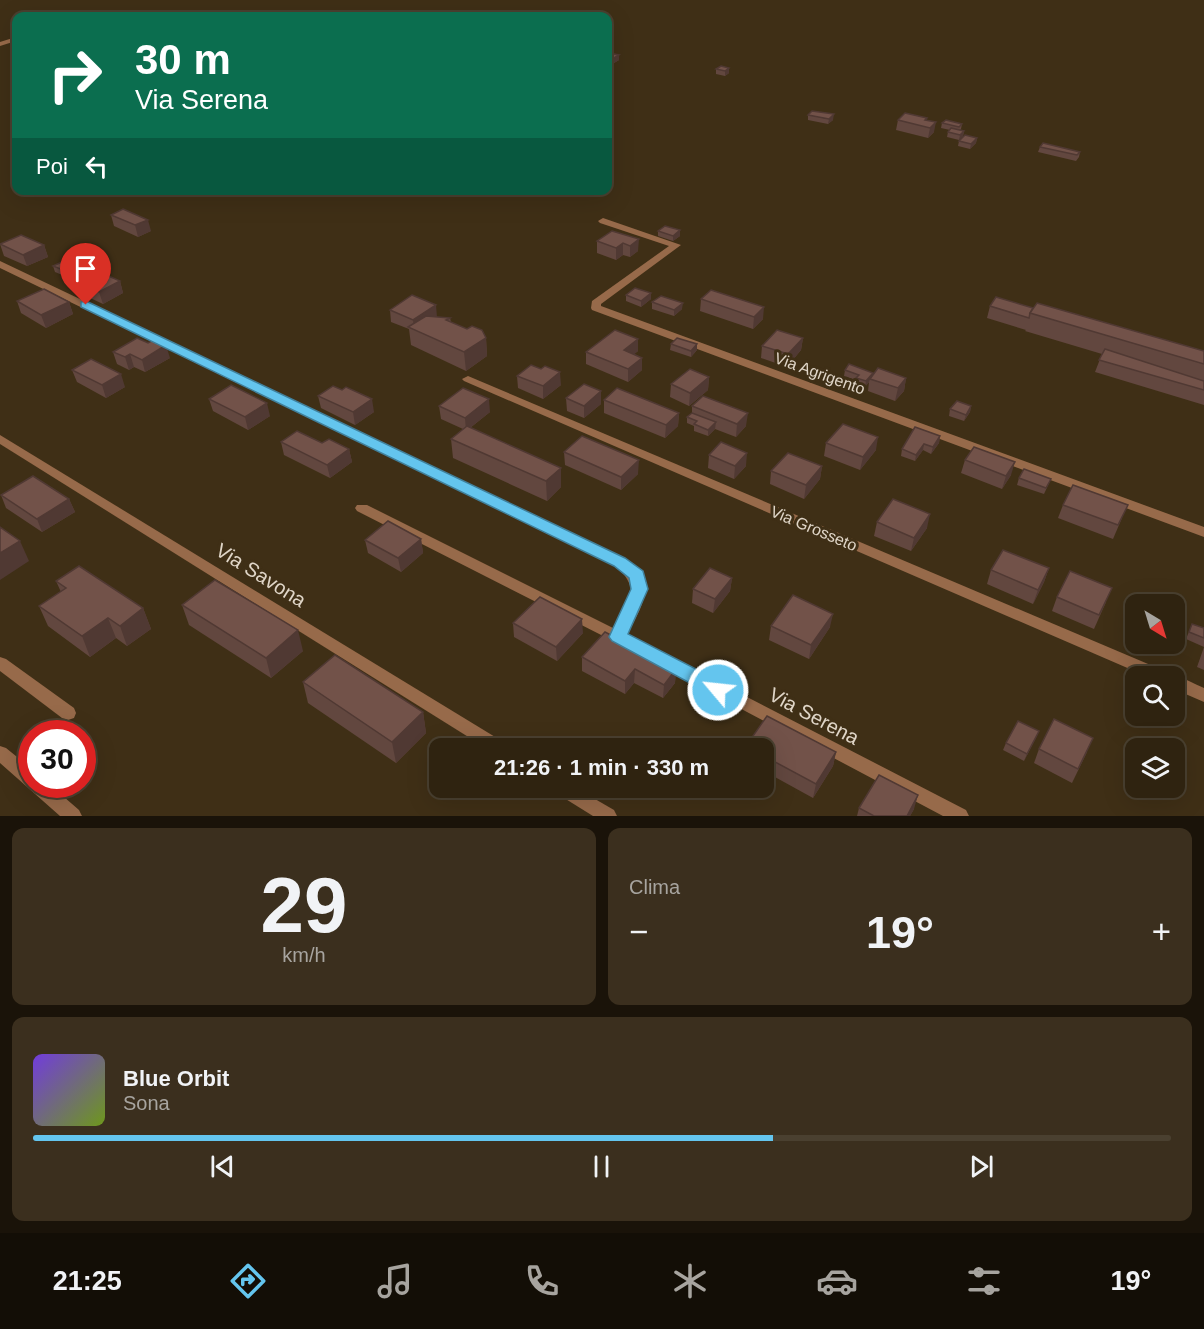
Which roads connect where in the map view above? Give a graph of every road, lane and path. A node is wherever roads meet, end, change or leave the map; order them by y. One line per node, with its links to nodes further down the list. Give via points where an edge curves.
1 (603, 221): 6 (street, Via Agrigento, via 676,245 596,303 596,308)
2 (0, 264): 7 (street, via 620,562 637,576 640,589)
3 (468, 380): 9 (street, Via Grosseto)
4 (0, 439): 13 (street, Via Savona)
5 (362, 508): 7 (street, Via Serena)
6 (1204, 532)
7 (618, 637): 20 (street, Via Serena)
8 (0, 663): 12 (street)
9 (1138, 666)
10 (1185, 687): 11 (street)
11 (1204, 695)
12 (68, 713)
13 (483, 738)
14 (6, 758): 15 (street)
15 (18, 768)
16 (52, 798): 18 (street)
17 (578, 798): 19 (street)
18 (73, 816)
19 (608, 816)
20 (960, 816)

